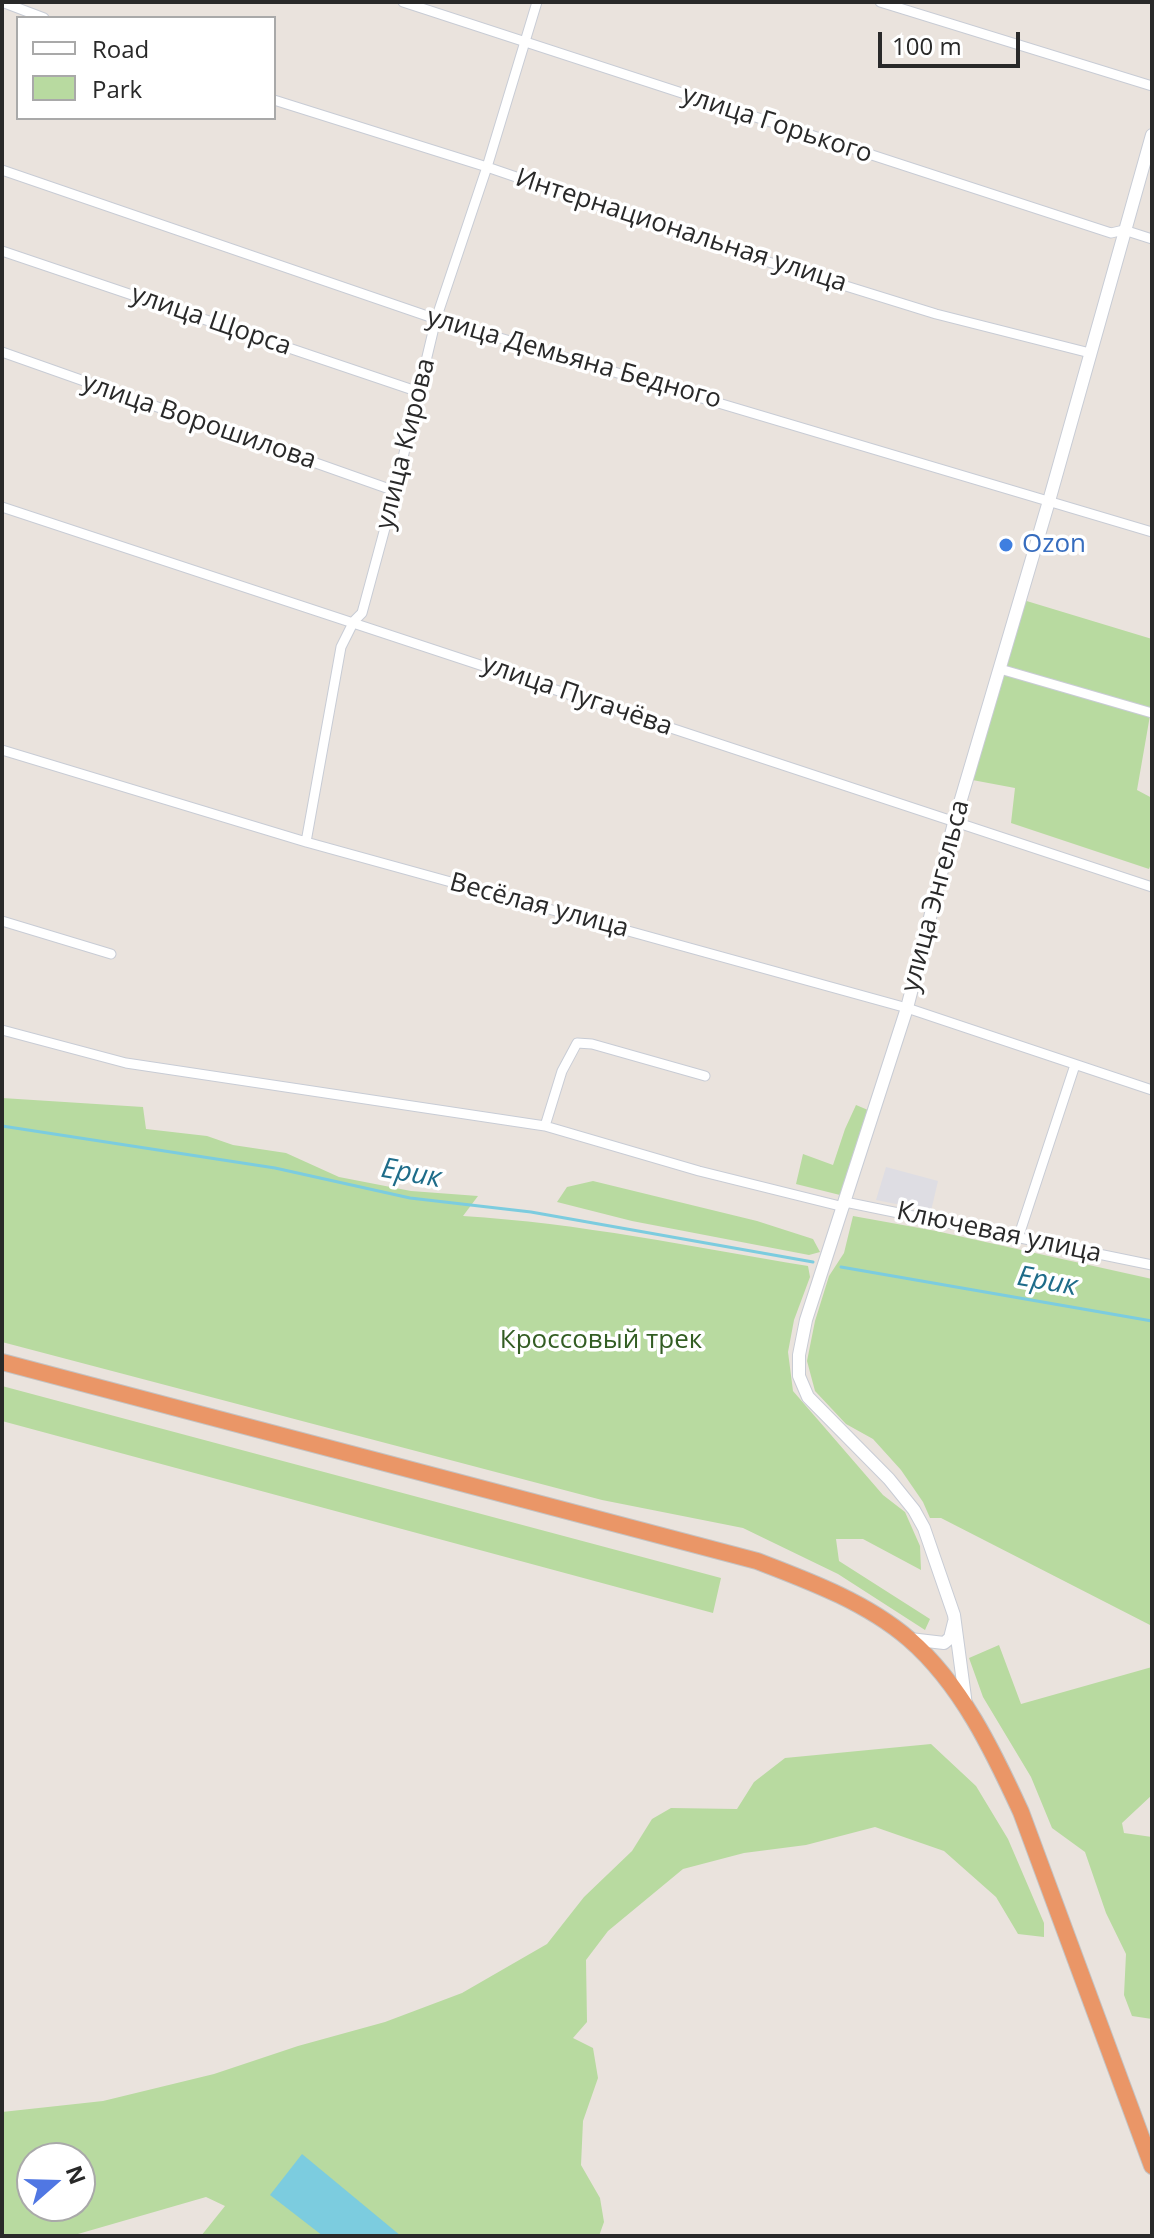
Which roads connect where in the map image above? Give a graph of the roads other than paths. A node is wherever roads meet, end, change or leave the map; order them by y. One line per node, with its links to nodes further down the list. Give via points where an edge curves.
1 (2, 2): 5 (street)
2 (403, 2): 6 (street, улица Горького)
3 (537, 2): 6 (street, улица Кирова)
4 (880, 2): 7 (street)
5 (39, 16)
6 (523, 42): 10 (street, улица Кирова); 12 (street, улица Горького, via 1111,233)
7 (1152, 86)
8 (276, 101): 10 (street, Интернациональная улица)
9 (1152, 135): 12 (street, улица Энгельса)
10 (487, 167): 15 (street, улица Кирова); 17 (street, Интернациональная улица, via 936,314)
11 (2, 170): 15 (street, улица Демьяна Бедного)
12 (1124, 230): 13 (street, улица Горького); 17 (street, улица Энгельса)
13 (1152, 239)
14 (2, 251): 18 (street, улица Щорса)
15 (436, 319): 18 (street, улица Кирова); 20 (street, улица Демьяна Бедного)
16 (2, 352): 19 (street, улица Ворошилова)
17 (1090, 353): 20 (street, улица Энгельса)
18 (419, 392): 19 (street, улица Кирова)
19 (395, 491): 23 (street, улица Кирова, via 362,613)
20 (1049, 501): 22 (street, улица Демьяна Бедного); 24 (street, улица Энгельса)
21 (2, 507): 23 (street, улица Пугачёва)
22 (1152, 532)
23 (354, 621): 27 (street, улица Пугачёва); 28 (street, улица Кирова, via 341,647)
24 (1000, 669): 25 (street); 27 (street, улица Энгельса)
25 (1152, 713)
26 (2, 750): 28 (street, Весёлая улица)
27 (954, 823): 29 (street, улица Пугачёва); 32 (street, улица Энгельса)
28 (306, 842): 32 (street, Весёлая улица)
29 (1152, 887)
30 (2, 921): 31 (street)
31 (111, 954)
32 (907, 1008): 34 (street, Весёлая улица); 38 (street, улица Энгельса)
33 (2, 1030): 37 (street, Ключевая улица, via 126,1063)
34 (1075, 1065): 36 (street, Весёлая улица); 39 (street)
35 (705, 1076): 37 (street, via 577,1043)
36 (1152, 1090)
37 (545, 1126): 38 (street, Ключевая улица, via 699,1171)
38 (844, 1205): 39 (street, Ключевая улица); 42 (street, улица Энгельса, via 806,1320 799,1376 808,1397 914,1510)
39 (1018, 1238): 40 (street, Ключевая улица)
40 (1152, 1265)
41 (2, 1362): 43 (highway, via 757,1561 841,1597)
42 (954, 1615): 43 (street, via 944,1643); 44 (street, улица Энгельса)
43 (910, 1639): 44 (highway)
44 (967, 1708): 45 (highway, via 1021,1812)
45 (1152, 2166)

